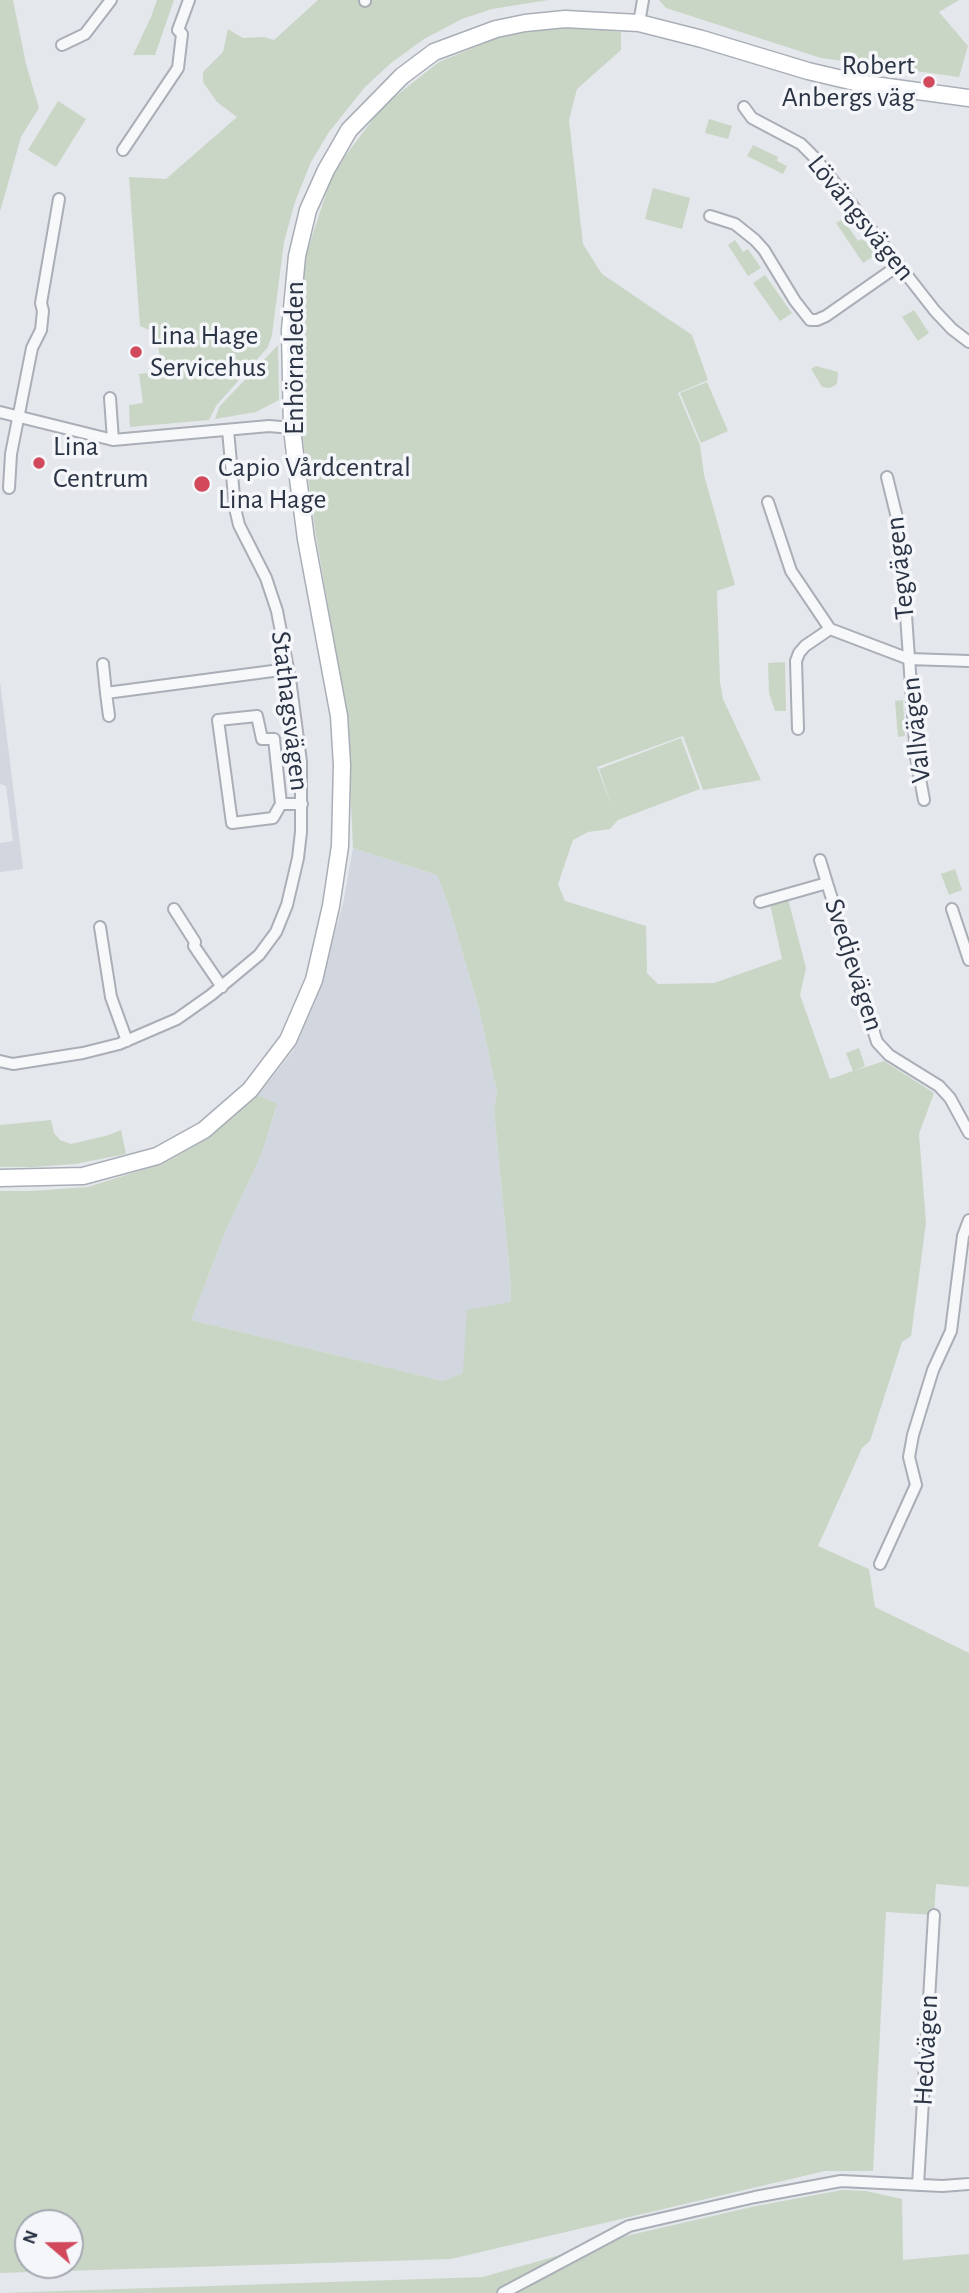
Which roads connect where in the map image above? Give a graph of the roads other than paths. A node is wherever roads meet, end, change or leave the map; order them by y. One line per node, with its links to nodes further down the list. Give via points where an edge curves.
1 (111, 0): 5 (street, via 85,34)
2 (189, 0): 8 (street, via 178,30 182,34 178,68)
3 (643, 0): 4 (street)
4 (639, 23): 6 (street, Enhörnaleden, via 859,83); 16 (street, Enhörnaleden, via 565,19 525,23 470,38 434,52 402,76 349,130 308,210 296,256 290,330)
5 (62, 45)
6 (969, 98)
7 (744, 107): 11 (street, Lövängsvägen, via 752,118 801,144 816,159)
8 (124, 150)
9 (59, 199): 15 (street, via 41,303 41,330 32,348)
10 (710, 216): 11 (street, via 735,224 755,240 810,320 826,316)
11 (899, 265): 12 (street, Lövängsvägen, via 934,311)
12 (969, 342)
13 (110, 398): 18 (street)
14 (0, 412): 15 (street)
15 (19, 416): 18 (street); 20 (street)
16 (292, 428): 17 (street); 44 (street, Enhörnaleden, via 342,765 340,846 313,980 288,1040 250,1090 204,1130 157,1156 83,1176)
17 (228, 430): 18 (street); 26 (street, Stathagsvägen, via 239,525 277,611)
18 (113, 440)
19 (887, 477): 23 (street, Tegvägen, via 900,530)
20 (9, 488)
21 (768, 502): 22 (street, via 791,571)
22 (830, 629): 23 (street); 29 (street, via 805,646 796,661)
23 (909, 659): 24 (street); 30 (street, Vallvägen, via 916,757)
24 (969, 661)
25 (103, 664): 27 (street)
26 (288, 669): 27 (street); 32 (street, Stathagsvägen)
27 (106, 693): 28 (street)
28 (110, 716)
29 (798, 729)
30 (925, 800)
31 (281, 804): 31 (street, via 274,739 261,739 257,716 218,719 232,823 274,818); 32 (street)
32 (302, 804): 40 (street, Stathagsvägen, via 298,858 276,932 259,955)
33 (820, 860): 34 (street, Svedjevägen)
34 (827, 883): 35 (street, Svedjevägen); 43 (street, Svedjevägen, via 877,1042 889,1055 939,1086)
35 (760, 902)
36 (174, 909): 40 (street)
37 (952, 909): 39 (street)
38 (100, 927): 41 (street, via 111,997)
39 (969, 960)
40 (222, 987): 41 (street, Stathagsvägen, via 177,1019)
41 (127, 1041): 42 (street, Stathagsvägen, via 55,1059)
42 (0, 1061)
43 (969, 1133)
44 (0, 1178)
45 (969, 1220): 46 (street, via 951,1331 913,1434 909,1457 916,1485)
46 (880, 1564)
47 (933, 1915): 49 (street, Hedvägen)
48 (969, 2184): 49 (street)
49 (918, 2185): 50 (street, via 841,2181 629,2227)
50 (503, 2293)

